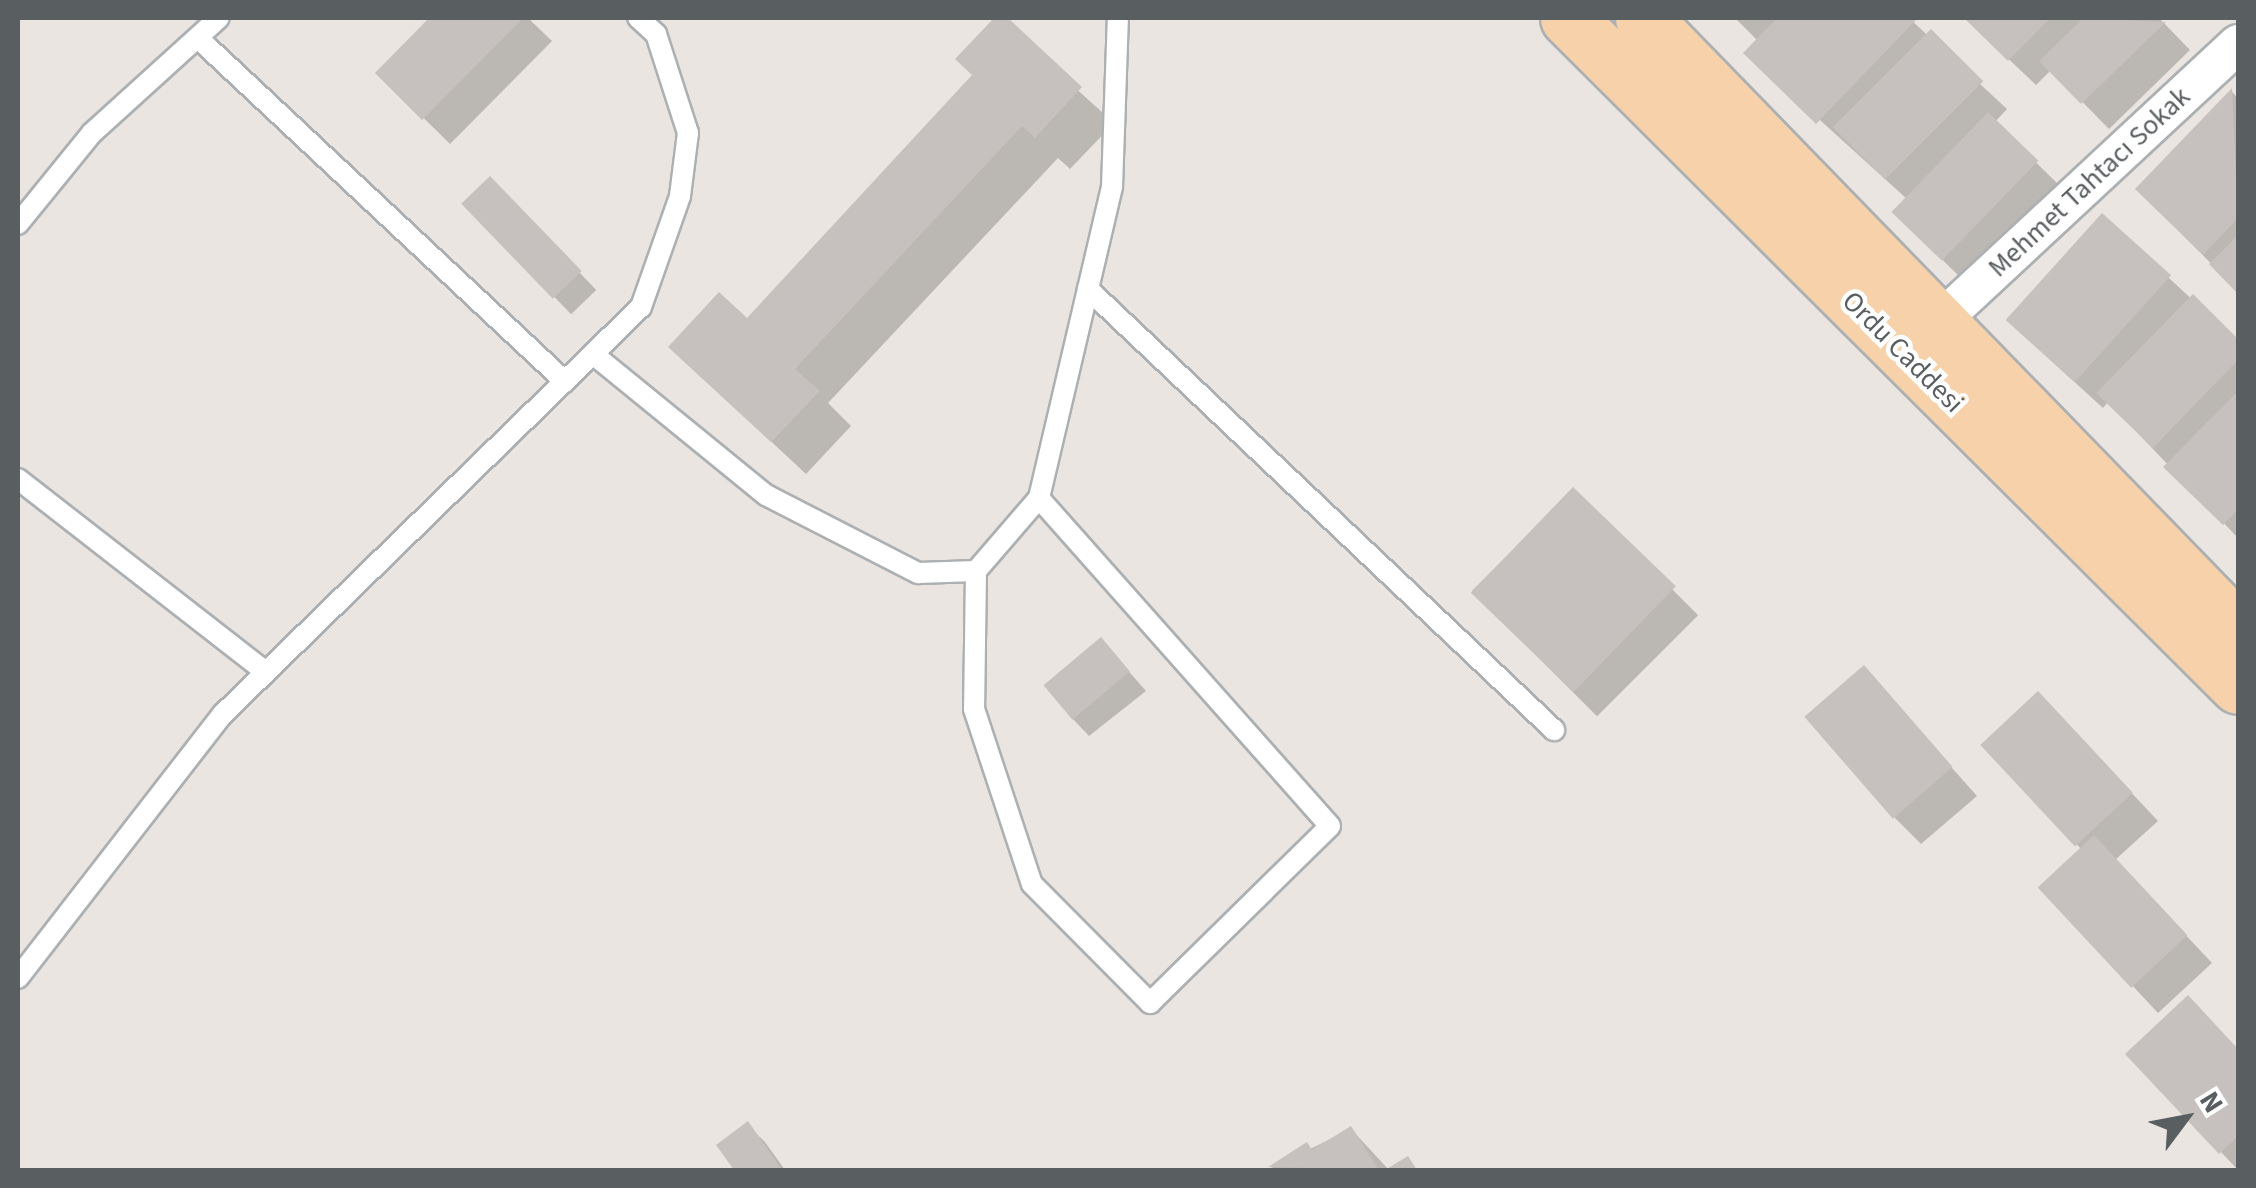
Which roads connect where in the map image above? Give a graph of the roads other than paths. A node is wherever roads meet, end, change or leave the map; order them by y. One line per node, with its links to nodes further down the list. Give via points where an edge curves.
1 (219, 18): 6 (lane)
2 (638, 18): 11 (lane, via 656,34 688,133 680,196 640,307)
3 (1118, 18): 9 (lane, via 1112,187)
4 (1568, 18): 18 (main road, Ordu Caddesi)
5 (1643, 18): 10 (main road, Ordu Caddesi)
6 (200, 40): 8 (lane, via 92,133); 12 (lane)
7 (2238, 44): 10 (street, Mehmet Tahtacı Sokak)
8 (18, 224)
9 (1088, 288): 14 (lane); 19 (lane)
10 (1940, 321): 16 (main road, Ordu Caddesi)
11 (593, 354): 12 (lane); 15 (lane, via 766,495 918,574)
12 (565, 380): 17 (lane)
13 (18, 479): 17 (lane)
14 (1039, 498): 15 (lane); 15 (lane, via 1330,826 1150,1003 1032,884 974,709)
15 (976, 571)
16 (2238, 630)
17 (266, 672): 20 (lane, via 223,714)
18 (2238, 686)
19 (1554, 730)
20 (18, 978)

